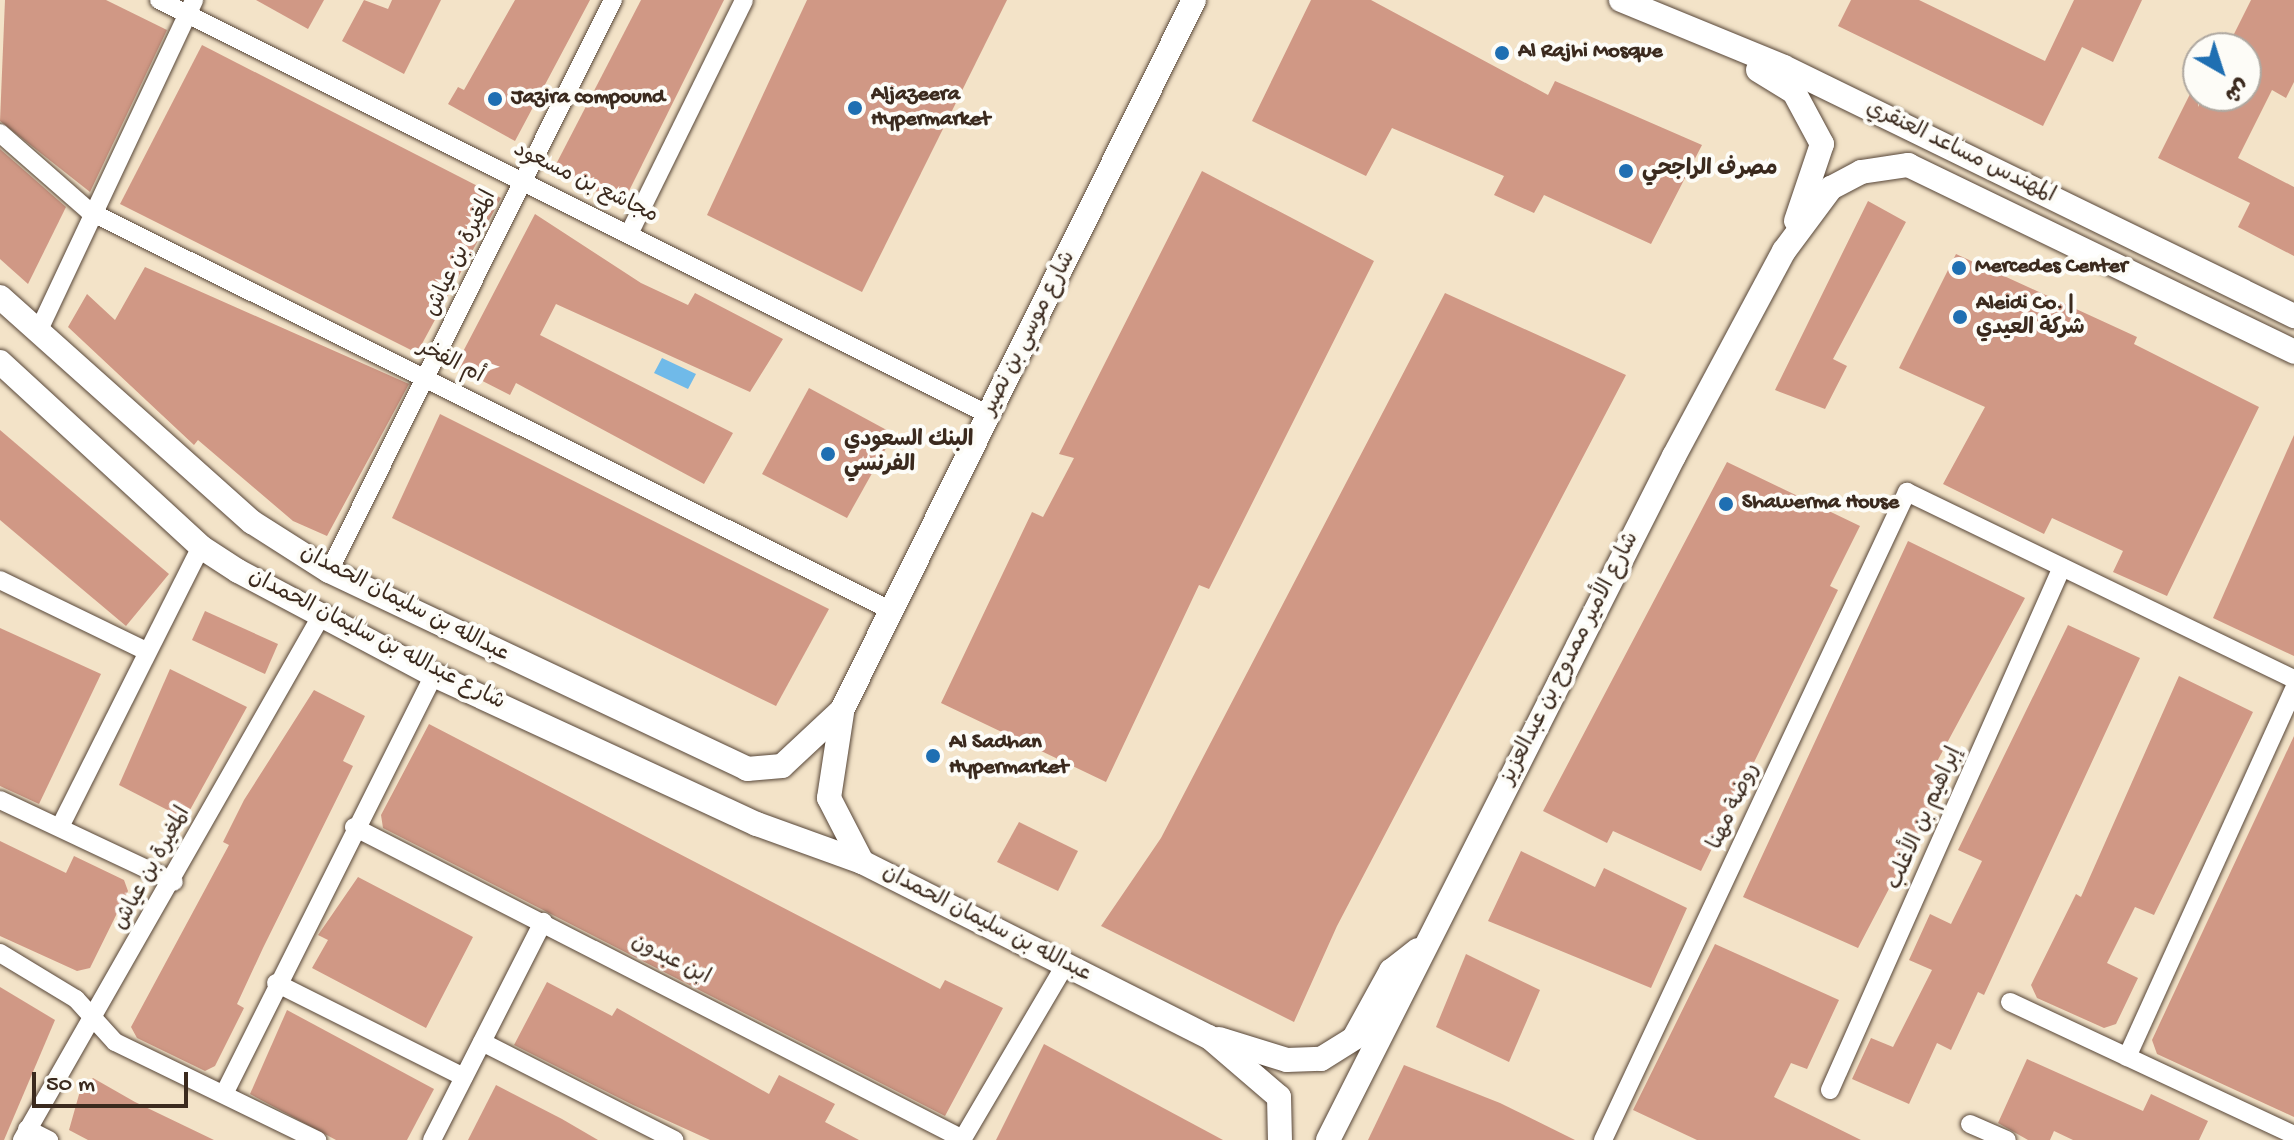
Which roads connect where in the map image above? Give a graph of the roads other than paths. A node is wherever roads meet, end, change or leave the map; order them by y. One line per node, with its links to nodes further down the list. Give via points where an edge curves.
1 (159, 0): 6 (street, مجاشع بن مسعود)
2 (613, 0): 9 (street, المغيرة بن عياش)
3 (744, 0): 12 (street)
4 (1194, 0): 20 (street, شارع موسي بن نصير)
5 (1621, 0): 7 (street, المهندس مساعد العنقري)
6 (191, 7): 9 (street, مجاشع بن مسعود); 11 (street)
7 (1715, 44): 13 (street, via 1794,92 1822,144); 15 (street, المهندس مساعد العنقري, via 1784,67)
8 (0, 133): 11 (street, أم الفخر)
9 (525, 181): 12 (street, مجاشع بن مسعود); 19 (street, المغيرة بن عياش)
10 (1831, 188): 13 (street, شارع الأمير ممدوح بن عبدالعزيز); 17 (street, المهندس مساعد العنقري, via 1861,172 1908,165)
11 (89, 211): 16 (street); 19 (street, أم الفخر)
12 (630, 232): 20 (street, مجاشع بن مسعود)
13 (1784, 251): 39 (street, شارع الأمير ممدوح بن عبدالعزيز)
14 (0, 297): 16 (street, عبدالله بن سليمان الحمدان)
15 (2294, 316)
16 (38, 332): 23 (street, عبدالله بن سليمان الحمدان, via 252,522)
17 (2294, 352)
18 (0, 362): 21 (street, شارع عبدالله بن سليمان الحمدان)
19 (428, 379): 23 (street, المغيرة بن عياش); 25 (street, أم الفخر)
20 (989, 415): 25 (street, شارع موسي بن نصير)
21 (201, 547): 26 (street, شارع عبدالله بن سليمان الحمدان); 27 (street)
22 (2062, 567): 29 (street); 49 (street, إبراهيم بن الأغلب); 61 (street, روضة مهنا, via 1907,492)
23 (329, 571): 31 (street, عبدالله بن سليمان الحمدان, via 747,769 782,766)
24 (0, 580): 27 (street)
25 (894, 612): 31 (street, شارع موسي بن نصير)
26 (320, 618): 28 (street, شارع عبدالله بن سليمان الحمدان); 37 (street, المغيرة بن عياش)
27 (144, 650): 33 (street)
28 (434, 675): 34 (street, شارع عبدالله بن سليمان الحمدان); 35 (street)
29 (2294, 679)
30 (2294, 689): 47 (street)
31 (842, 710): 36 (street, via 829,798)
32 (0, 800): 33 (street)
33 (62, 823): 37 (street)
34 (757, 824): 36 (street, عبدالله بن سليمان الحمدان)
35 (354, 827): 38 (street, ابن عبدون); 42 (street)
36 (862, 862): 41 (street, عبدالله بن سليمان الحمدان)
37 (174, 882): 44 (street, المغيرة بن عياش)
38 (543, 922): 46 (street); 58 (street, ابن عبدون)
39 (1420, 948): 45 (street, via 1391,971 1354,1038 1321,1059 1287,1060); 60 (street, شارع الأمير ممدوح بن عبدالعزيز, via 1392,1019)
40 (0, 953): 44 (street)
41 (1065, 965): 45 (street, عبدالله بن سليمان الحمدان); 58 (street)
42 (276, 983): 48 (street); 50 (street)
43 (2010, 1002): 47 (street)
44 (95, 1018): 50 (street, via 115,1042); 52 (street, المغيرة بن عياش, via 63,1056)
45 (1209, 1037): 59 (street, via 1279,1097)
46 (482, 1042): 48 (street); 57 (street)
47 (2127, 1057): 53 (street)
48 (464, 1077): 56 (street)
49 (1830, 1090)
50 (225, 1092): 55 (street)
51 (1970, 1124): 62 (street)
52 (25, 1134): 54 (street)
53 (2294, 1135)
54 (49, 1140)
55 (317, 1140)
56 (432, 1140)
57 (674, 1140)
58 (962, 1140)
59 (1280, 1140)
60 (1328, 1140)
61 (1603, 1140)
62 (2007, 1140)

